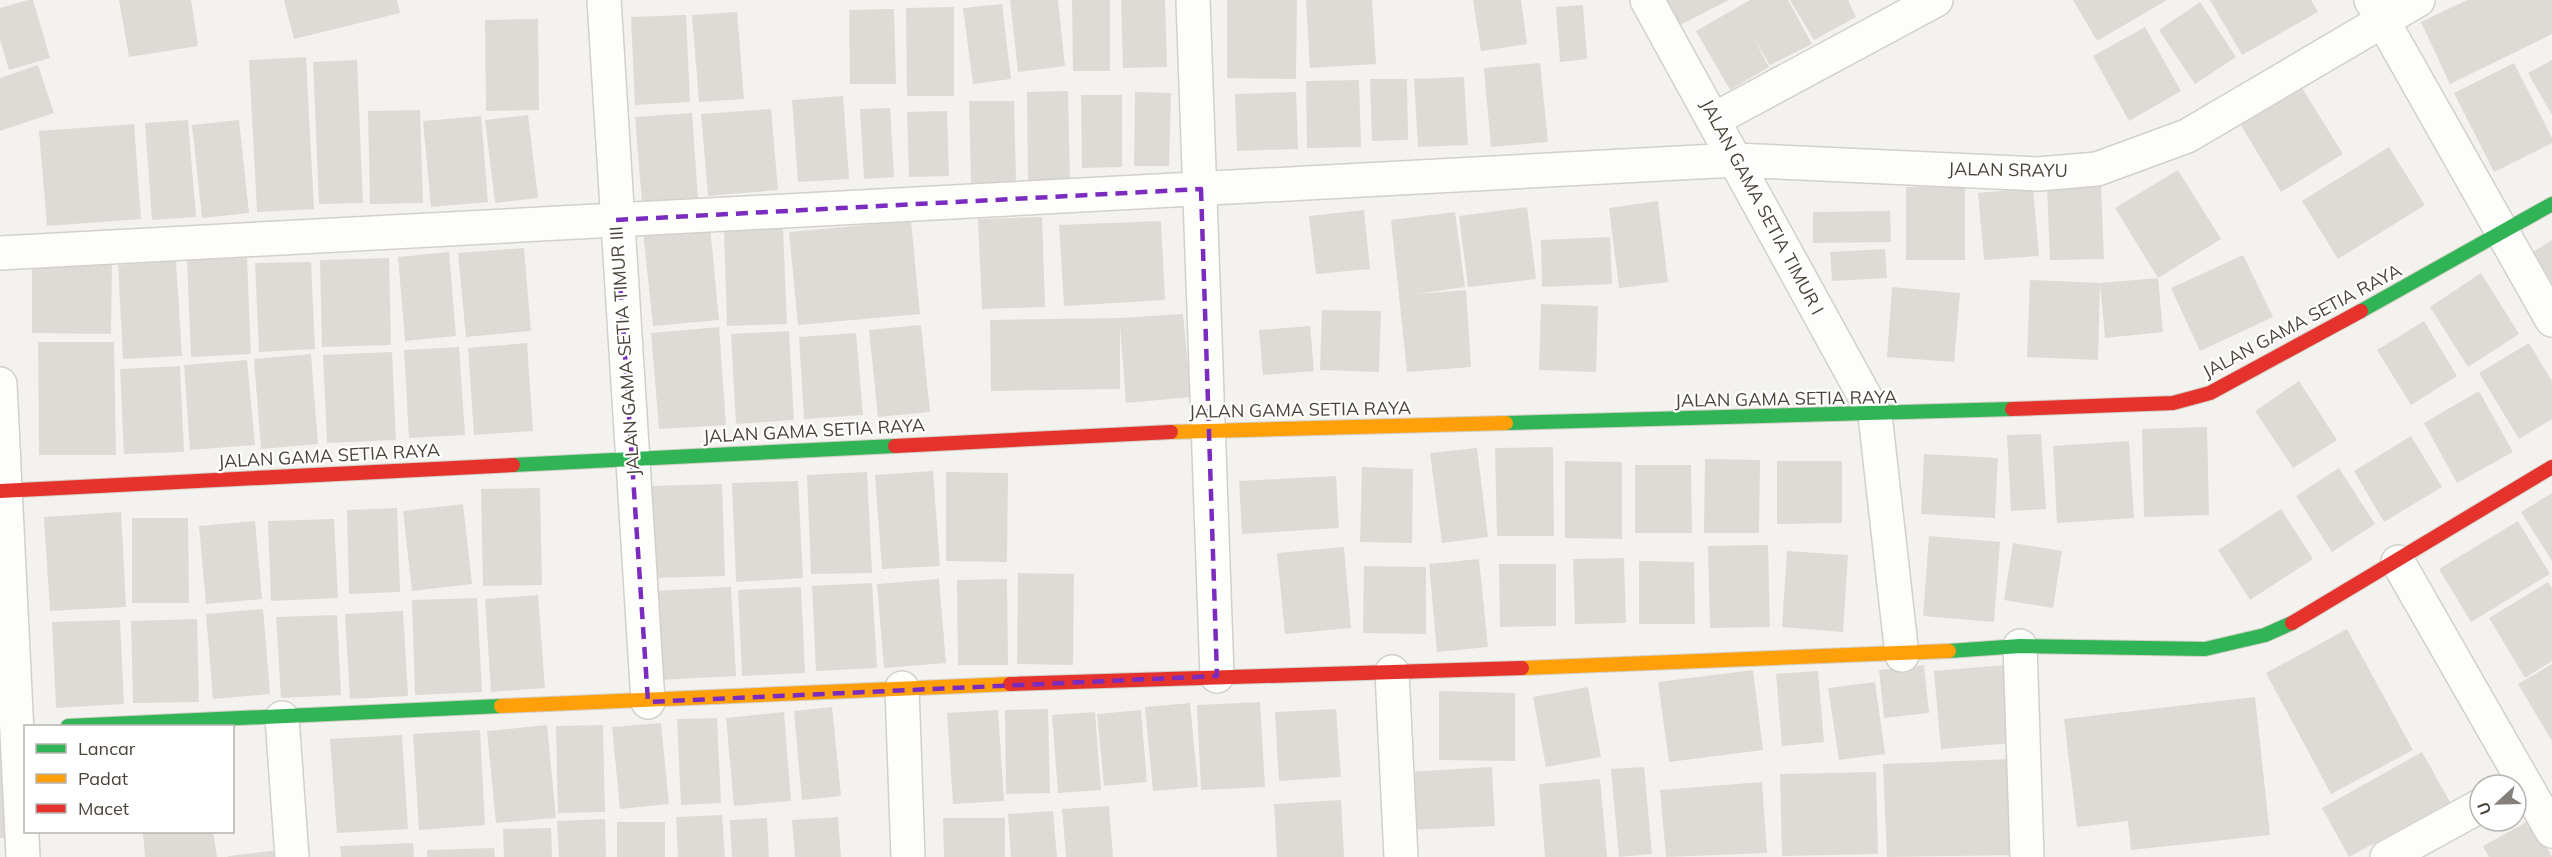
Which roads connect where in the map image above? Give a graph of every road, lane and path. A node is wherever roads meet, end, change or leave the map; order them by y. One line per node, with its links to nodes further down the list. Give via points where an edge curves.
1 (604, 0): 11 (street, JALAN GAMA SETIA TIMUR III)
2 (1193, 0): 9 (street)
3 (1647, 0): 7 (street, JALAN GAMA SETIA TIMUR I)
4 (1936, 0): 7 (street)
5 (2418, 0): 6 (street, JALAN SRAYU)
6 (2377, 10): 8 (street, JALAN SRAYU, via 2187,136 2097,169 2038,174); 12 (street)
7 (1715, 119): 8 (street, JALAN GAMA SETIA TIMUR I)
8 (1735, 160): 9 (street, JALAN SRAYU); 16 (street, JALAN GAMA SETIA TIMUR I)
9 (1201, 189): 11 (street, JALAN SRAYU); 17 (street)
10 (2552, 204): 12 (street, JALAN GAMA SETIA RAYA)
11 (616, 220): 13 (street, JALAN SRAYU); 18 (street, JALAN GAMA SETIA TIMUR III)
12 (2504, 232): 14 (street); 16 (street, JALAN GAMA SETIA RAYA, via 2210,393 2173,403)
13 (0, 253)
14 (2552, 320)
15 (0, 384): 20 (street)
16 (1875, 415): 17 (street, JALAN GAMA SETIA RAYA); 23 (street)
17 (1208, 430): 18 (street, JALAN GAMA SETIA RAYA); 25 (street)
18 (632, 458): 20 (street, JALAN GAMA SETIA RAYA); 27 (street, JALAN GAMA SETIA TIMUR III)
19 (2552, 467): 21 (street)
20 (2, 491): 30 (street)
21 (2398, 562): 22 (street, via 2294,622 2238,643 2205,649); 31 (street)
22 (2020, 646): 23 (street); 39 (street)
23 (1902, 655): 24 (street)
24 (1392, 672): 25 (street); 38 (street)
25 (1216, 676): 26 (street)
26 (902, 688): 27 (street); 37 (street)
27 (648, 702): 28 (street)
28 (282, 718): 29 (street); 36 (street)
29 (95, 725)
30 (14, 729): 35 (street)
31 (2514, 773)
32 (2528, 796): 34 (street)
33 (2468, 813): 40 (street)
34 (2552, 831)
35 (23, 857)
36 (292, 857)
37 (908, 857)
38 (1401, 857)
39 (2027, 857)
40 (2387, 857)

